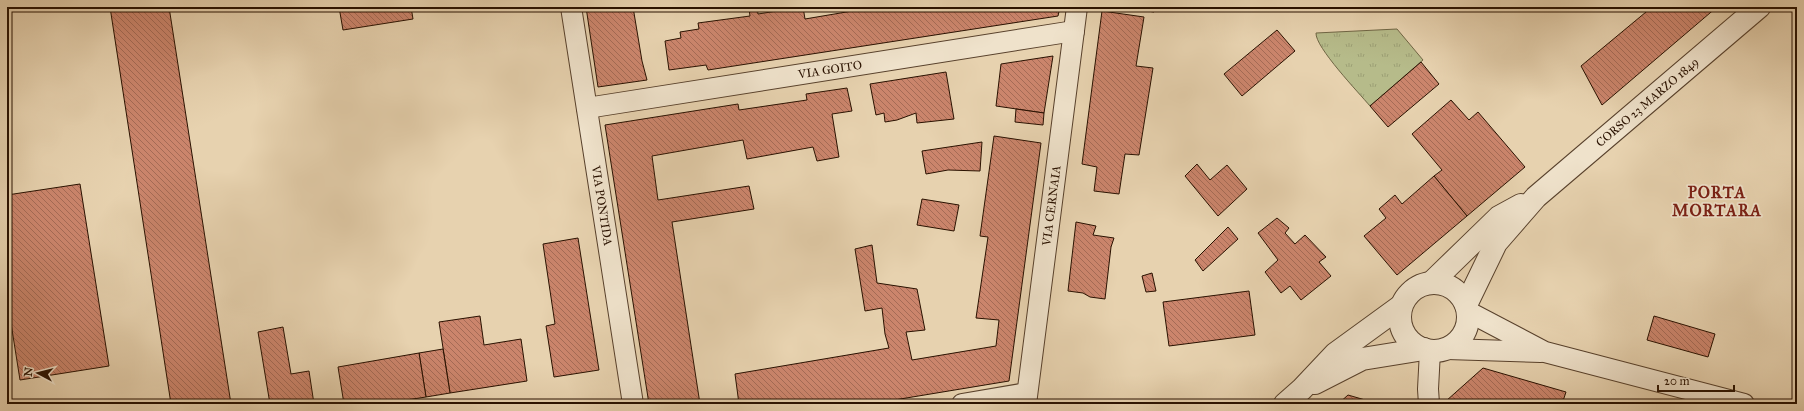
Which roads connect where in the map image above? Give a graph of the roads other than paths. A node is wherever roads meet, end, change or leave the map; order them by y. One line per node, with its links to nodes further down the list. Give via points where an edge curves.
1 (571, 7): 5 (street, VIA PONTIDA)
2 (1077, 7): 4 (street, VIA CERNAIA)
3 (1759, 7): 6 (street, CORSO 23 MARZO 1849)
4 (1074, 30): 5 (street, VIA GOITO); 14 (street, VIA CERNAIA)
5 (586, 108): 15 (street, VIA PONTIDA)
6 (1536, 197): 7 (street, CORSO 23 MARZO 1849, via 1499,217); 9 (street, CORSO 23 MARZO 1849, via 1496,243)
7 (1431, 283): 8 (street, via 1413,290); 9 (street, via 1452,288)
8 (1402, 306): 10 (street, via 1400,318 1408,340 1417,347); 12 (street, via 1335,354)
9 (1467, 308): 10 (street, via 1468,323 1462,337); 11 (street)
10 (1434, 350): 11 (street); 12 (street, via 1362,359); 18 (street, via 1428,389)
11 (1545, 352): 13 (street)
12 (1302, 389): 17 (street)
13 (1709, 394): 19 (street); 20 (street)
14 (1026, 399): 16 (street)
15 (633, 404)
16 (962, 404)
17 (1284, 404)
18 (1429, 404)
19 (1690, 404)
20 (1744, 404)

